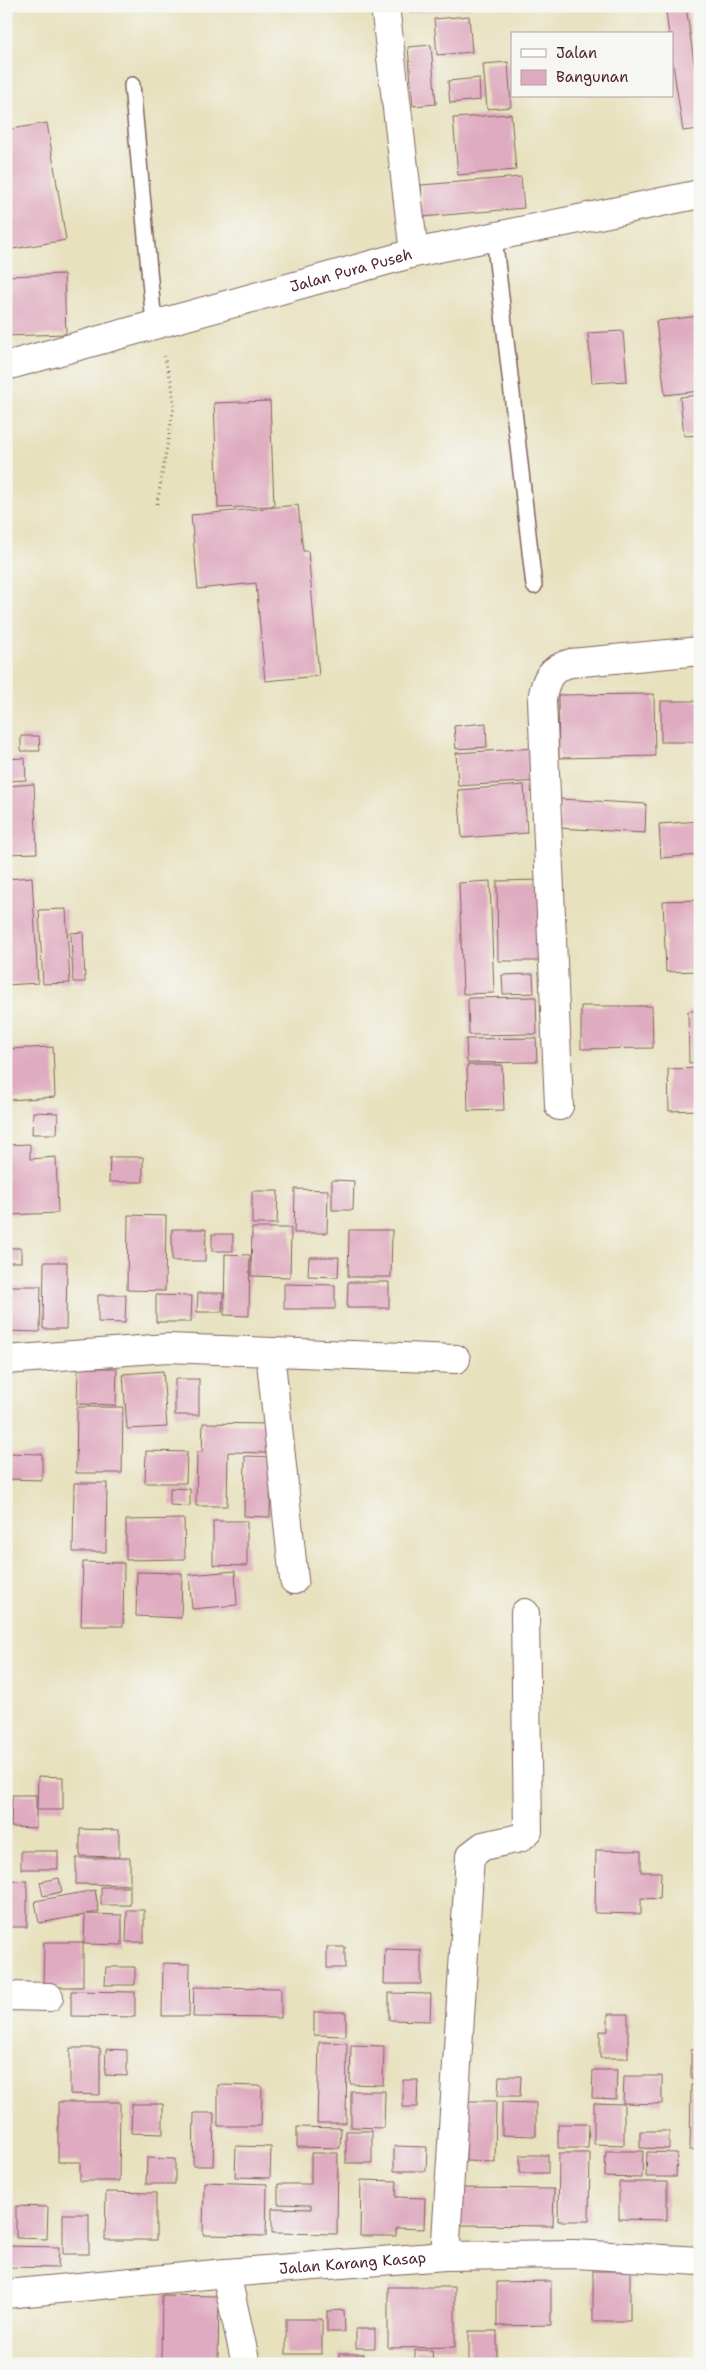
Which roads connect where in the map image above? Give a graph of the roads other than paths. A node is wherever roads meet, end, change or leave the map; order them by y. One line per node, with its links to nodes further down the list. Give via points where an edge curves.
1 (384, 6): 5 (street)
2 (132, 85): 6 (lane)
3 (700, 194): 4 (street, Jalan Pura Puseh)
4 (494, 236): 5 (street, Jalan Pura Puseh); 8 (lane)
5 (414, 253): 6 (street, Jalan Pura Puseh)
6 (154, 324): 7 (street, Jalan Pura Puseh)
7 (6, 366)
8 (534, 586)
9 (700, 651): 10 (street, via 572,663 552,670 544,684 542,700)
10 (559, 1106)
11 (270, 1352): 12 (street); 13 (street, via 167,1348); 14 (street)
12 (456, 1359)
13 (6, 1360)
14 (294, 1580)
15 (525, 1614): 18 (street, via 528,1831 520,1838 483,1846 470,1856)
16 (6, 1996): 17 (street)
17 (48, 1997)
18 (445, 2256): 19 (street, Jalan Karang Kasap, via 574,2254); 20 (street, Jalan Karang Kasap)
19 (700, 2261)
20 (226, 2273): 21 (street, Jalan Karang Kasap); 22 (street)
21 (6, 2294)
22 (246, 2364)

